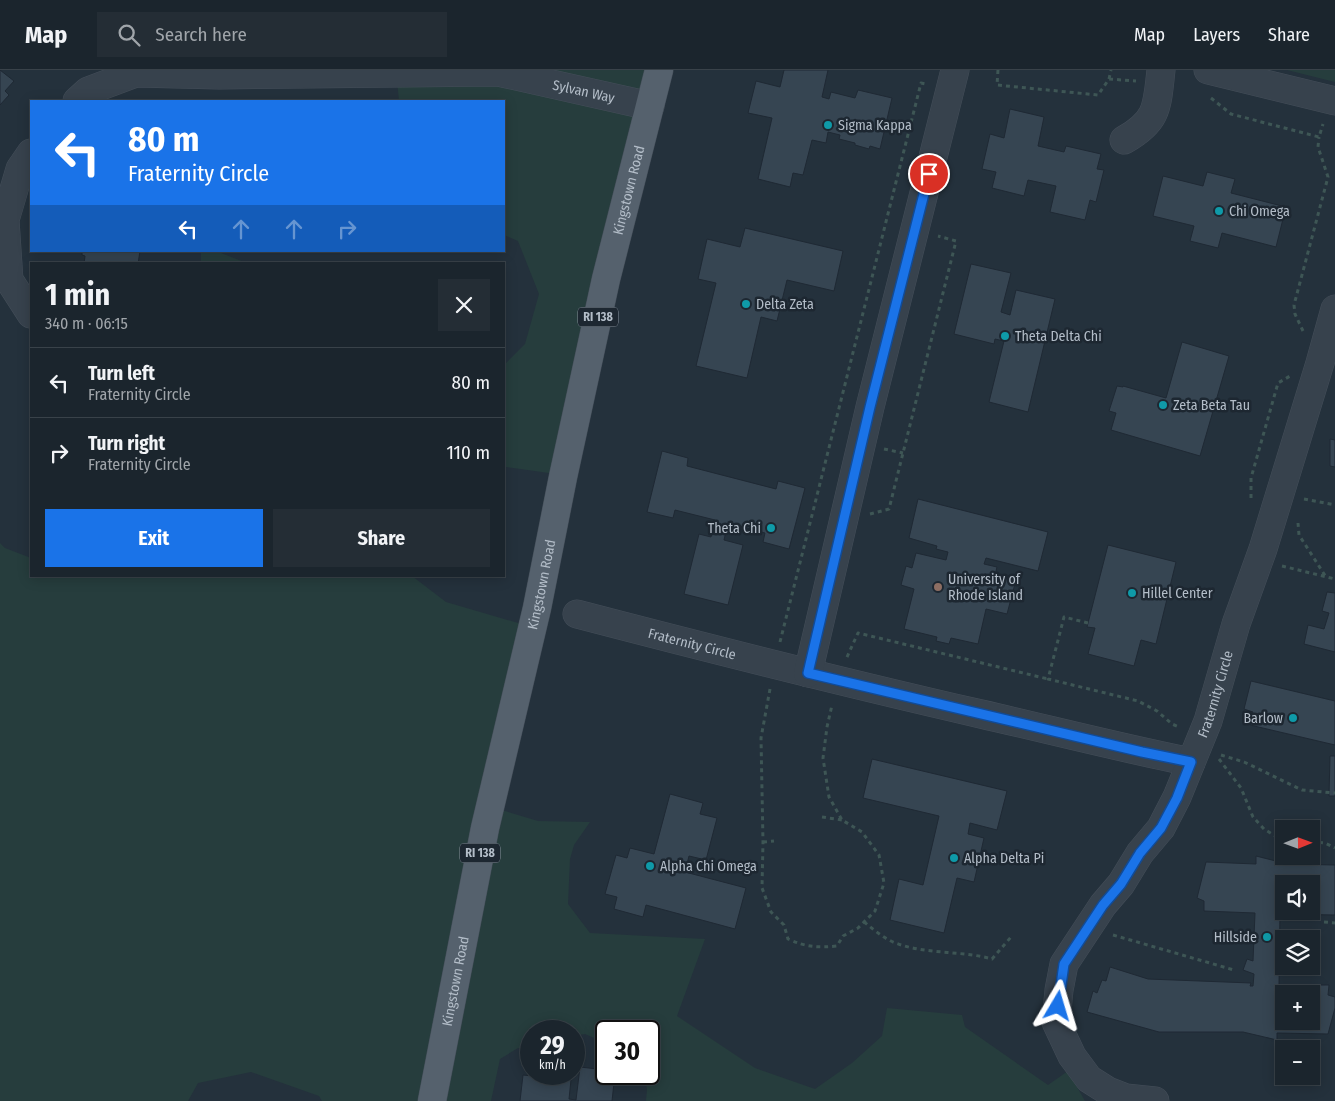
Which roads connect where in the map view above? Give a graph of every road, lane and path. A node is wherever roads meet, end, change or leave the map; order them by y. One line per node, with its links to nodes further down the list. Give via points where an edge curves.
1 (660, 70): 10 (main road, Kingstown Road / RI 138)
2 (955, 70): 32 (street, via 870,407)
3 (1111, 70): 6 (path)
4 (1161, 70): 12 (street, via 1154,116 1140,131)
5 (1208, 70): 9 (street)
6 (1109, 79)
7 (928, 85): 30 (path, via 920,83)
8 (78, 100): 10 (street, Sylvan Way, via 88,91 136,73 498,72)
9 (1335, 101)
10 (650, 106): 52 (main road, Kingstown Road / RI 138, via 606,279 537,608 485,828)
11 (1319, 137): 17 (path, via 1318,147 1328,178 1294,305)
12 (1124, 140)
13 (30, 155): 16 (street, via 20,169 5,220 9,280)
14 (934, 235): 24 (path, via 956,241 889,509 870,514)
15 (1335, 309): 18 (street, Fraternity Circle)
16 (30, 312)
17 (1304, 333)
18 (1328, 365): 37 (street, Fraternity Circle, via 1236,624 1208,721)
19 (1295, 373): 21 (path, via 1278,383 1250,478)
20 (1304, 491): 22 (path, via 1301,498)
21 (1251, 501)
22 (1335, 505)
23 (1298, 515): 26 (path, via 1299,535)
24 (866, 520)
25 (1281, 566): 26 (path)
26 (1326, 577): 27 (path)
27 (1335, 579)
28 (577, 614): 32 (street, Fraternity Circle)
29 (1088, 623): 33 (path, via 1064,617)
30 (780, 645)
31 (840, 652): 33 (path, via 846,658 858,633)
32 (808, 673): 37 (street, Fraternity Circle)
33 (1048, 679): 36 (path, via 1138,701)
34 (771, 686): 43 (path, via 761,738)
35 (833, 701): 40 (path, via 823,758 829,797)
36 (1181, 728)
37 (1191, 762): 53 (street, via 1161,828 1140,853 1064,964 1059,990 1056,1022 1072,1056 1089,1079 1126,1098)
38 (1335, 793): 41 (path, via 1302,790 1244,762 1214,752 1241,788 1253,817)
39 (822, 818): 40 (path)
40 (842, 820): 46 (path, via 862,832 879,855 884,882 875,911)
41 (1275, 835)
42 (774, 841): 43 (path)
43 (763, 842): 46 (path, via 762,888 771,912 784,925 788,939 817,948 837,946 843,936)
44 (1320, 843): 45 (path)
45 (1335, 848)
46 (864, 922): 50 (path, via 892,942 992,959)
47 (1324, 922): 48 (path)
48 (1335, 923)
49 (1110, 934): 51 (path)
50 (1011, 937)
51 (1234, 970)
52 (432, 1101)
53 (1154, 1101)

